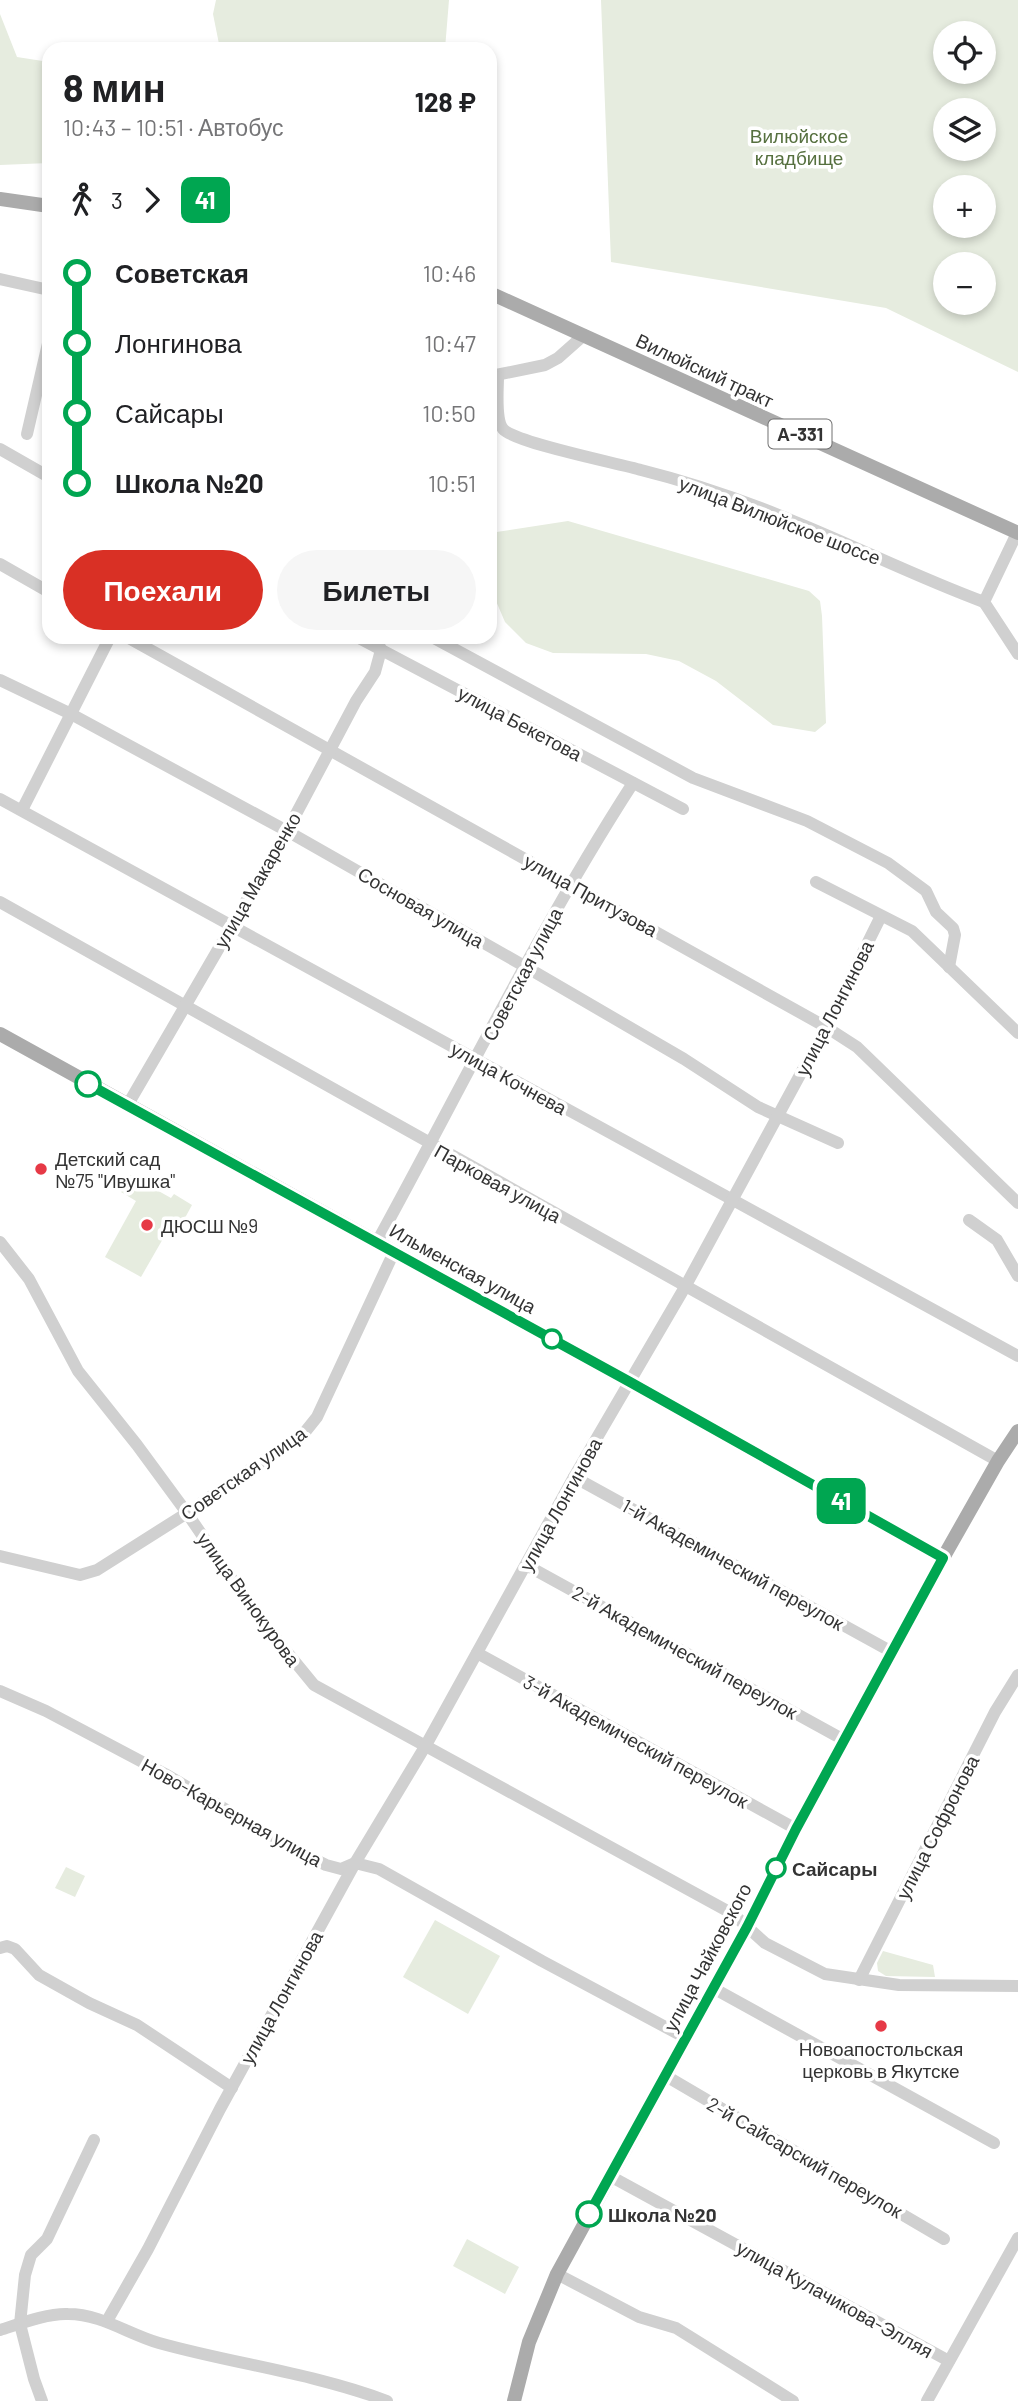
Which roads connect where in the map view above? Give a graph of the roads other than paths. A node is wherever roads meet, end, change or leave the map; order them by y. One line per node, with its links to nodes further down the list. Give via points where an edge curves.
1 (0, 199): 2 (main road)
2 (42, 205)
3 (0, 279): 4 (street)
4 (42, 288)
5 (497, 296): 6 (main road, Вилюйский тракт / А-331)
6 (584, 335): 8 (street, via 545,365); 13 (main road, Вилюйский тракт / А-331)
7 (42, 369): 10 (street)
8 (497, 376)
9 (497, 411): 16 (street, улица Вилюйское шоссе, via 498,422 509,433 696,484)
10 (27, 434)
11 (0, 449): 12 (street)
12 (42, 473)
13 (1018, 533): 16 (street)
14 (0, 564): 15 (street)
15 (42, 588)
16 (984, 602): 23 (street)
17 (106, 644): 25 (street)
18 (140, 644): 26 (street, улица Притузова)
19 (370, 644): 22 (street, улица Бекетова)
20 (379, 644): 22 (street)
21 (445, 644): 38 (street, via 684,773 807,821 888,863 926,891 936,912 953,928)
22 (381, 650): 26 (street, улица Макаренко, via 375,672); 27 (street, улица Бекетова)
23 (1018, 654)
24 (0, 680): 25 (street, Сосновая улица)
25 (71, 714): 30 (street); 31 (street, Сосновая улица)
26 (330, 750): 31 (street, улица Макаренко); 33 (street, улица Притузова)
27 (633, 783): 29 (street, улица Бекетова); 33 (street, Советская улица)
28 (0, 799): 30 (street, улица Кочнева)
29 (682, 809)
30 (22, 810): 36 (street, улица Кочнева)
31 (287, 831): 36 (street, улица Макаренко); 37 (street, Сосновая улица)
32 (817, 882): 35 (street)
33 (572, 884): 37 (street, Советская улица); 40 (street, улица Притузова)
34 (0, 902): 39 (street, Парковая улица)
35 (881, 916): 38 (street, via 912,931); 40 (street, улица Лонгинова)
36 (232, 925): 39 (street, улица Макаренко); 43 (street, улица Кочнева)
37 (526, 967): 43 (street, Советская улица); 45 (street, Сосновая улица)
38 (949, 967): 41 (street)
39 (183, 1005): 44 (street, улица Макаренко); 47 (street, Парковая улица)
40 (826, 1027): 45 (street, улица Лонгинова); 49 (street, улица Притузова, via 857,1047)
41 (1018, 1033)
42 (0, 1034): 44 (main road, Ильменская улица)
43 (476, 1060): 47 (street, Советская улица); 48 (street, улица Кочнева)
44 (127, 1105): 52 (main road, Ильменская улица)
45 (777, 1116): 46 (street, Сосновая улица); 48 (street, улица Лонгинова)
46 (838, 1143)
47 (430, 1145): 52 (street, Советская улица); 55 (street, Парковая улица)
48 (732, 1199): 55 (street, улица Лонгинова); 56 (street, улица Кочнева)
49 (1018, 1203)
50 (969, 1220): 54 (street, via 997,1240)
51 (0, 1241): 61 (street, улица Винокурова, via 29,1279 78,1371)
52 (377, 1242): 53 (main road, Ильменская улица)
53 (394, 1252): 57 (main road, Ильменская улица); 61 (street, Советская улица, via 317,1417 305,1432)
54 (1018, 1276)
55 (685, 1287): 57 (street, улица Лонгинова); 59 (street, Парковая улица)
56 (1018, 1356)
57 (630, 1382): 60 (street, улица Лонгинова); 63 (main road, Ильменская улица)
58 (1018, 1432): 59 (main road, улица Чайковского)
59 (998, 1461): 63 (main road, улица Чайковского)
60 (574, 1477): 64 (street, улица Лонгинова); 65 (street, 1-й Академический переулок)
61 (187, 1513): 62 (street, Советская улица, via 97,1570 80,1575); 70 (street, улица Винокурова, via 255,1613 314,1685)
62 (0, 1556)
63 (943, 1558): 65 (main road, улица Чайковского)
64 (526, 1564): 66 (street, улица Лонгинова); 69 (street, 2-й Академический переулок)
65 (892, 1652): 69 (main road, улица Чайковского)
66 (477, 1653): 70 (street, улица Лонгинова); 71 (street, 3-й Академический переулок)
67 (1018, 1675): 75 (street, улица Софронова)
68 (0, 1691): 72 (street, Ново-Карьерная улица, via 157,1769 297,1851 341,1869)
69 (844, 1740): 71 (main road, улица Чайковского)
70 (426, 1745): 72 (street, улица Лонгинова); 73 (street, улица Винокурова, via 733,1914)
71 (796, 1829): 73 (main road, улица Чайковского)
72 (355, 1863): 78 (street, Ново-Карьерная улица, via 379,1869); 80 (street, улица Лонгинова)
73 (747, 1927): 75 (street, улица Винокурова, via 765,1943 825,1973); 77 (main road, улица Чайковского)
74 (0, 1948): 80 (street, улица Лонгинова, via 15,1949 39,1975 137,2025)
75 (859, 1980): 76 (street, улица Винокурова, via 899,1985)
76 (1017, 1981)
77 (713, 1988): 78 (main road, улица Чайковского); 82 (street)
78 (686, 2038): 79 (main road, улица Чайковского)
79 (666, 2076): 83 (main road, улица Чайковского); 85 (street, 2-й Сайсарский переулок)
80 (232, 2088): 87 (street, улица Лонгинова)
81 (94, 2140): 88 (street, via 47,2239 31,2255)
82 (994, 2143)
83 (610, 2176): 86 (main road, улица Чайковского); 90 (street, улица Кулачикова-Элляя)
84 (1018, 2238): 90 (street)
85 (944, 2239)
86 (557, 2274): 95 (main road, улица Чайковского, via 529,2342); 96 (street, via 639,2317 676,2328)
87 (107, 2321): 88 (street, via 65,2314); 91 (street, via 156,2342)
88 (20, 2324): 89 (street); 92 (street)
89 (0, 2330)
90 (949, 2361): 97 (street)
91 (348, 2386): 93 (street); 94 (street)
92 (42, 2401)
93 (344, 2401)
94 (387, 2401)
95 (514, 2401)
96 (793, 2401)
97 (927, 2401)

